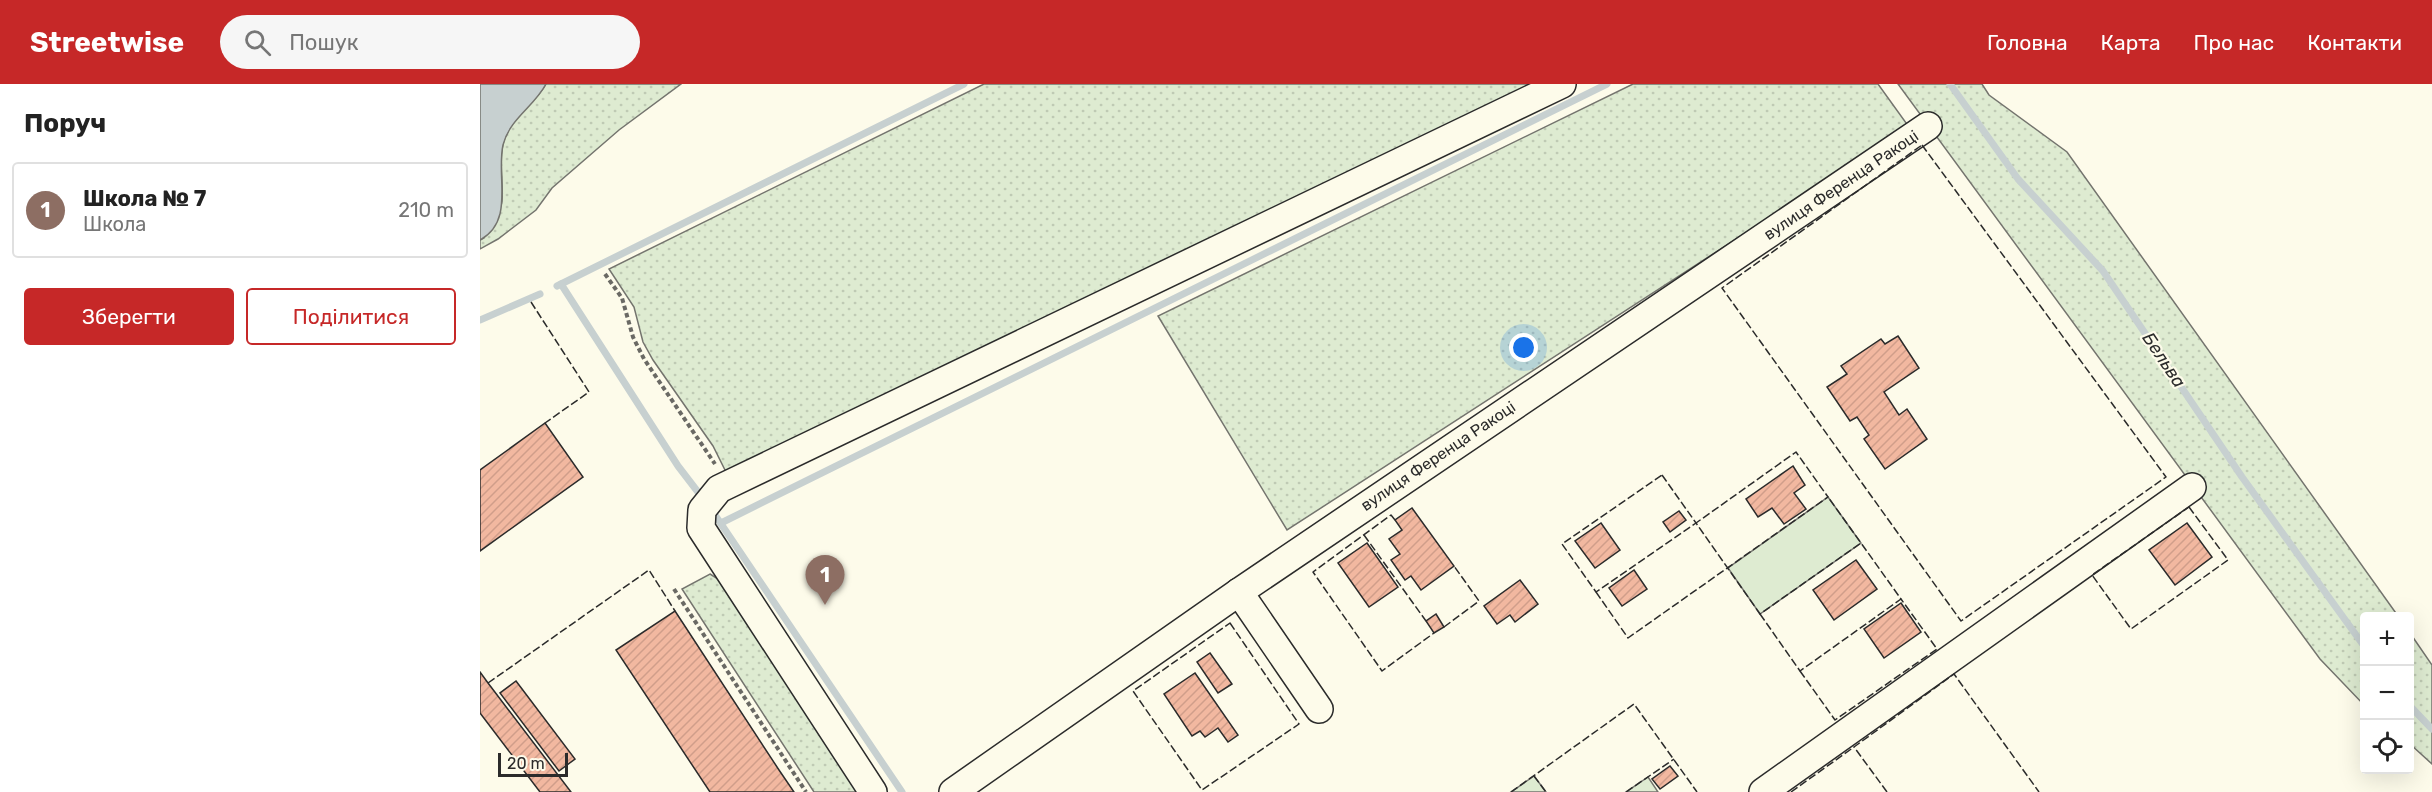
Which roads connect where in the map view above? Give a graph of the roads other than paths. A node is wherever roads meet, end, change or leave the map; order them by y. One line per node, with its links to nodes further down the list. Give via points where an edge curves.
1 (1562, 84): 6 (street, via 719,489 702,510 700,528)
2 (1928, 126): 4 (street, вулиця Ференца Ракоці)
3 (2192, 487): 8 (street)
4 (1239, 592): 5 (street); 7 (street, вулиця Ференца Ракоці)
5 (1319, 709)
6 (873, 792)
7 (953, 792)
8 (1763, 792)

